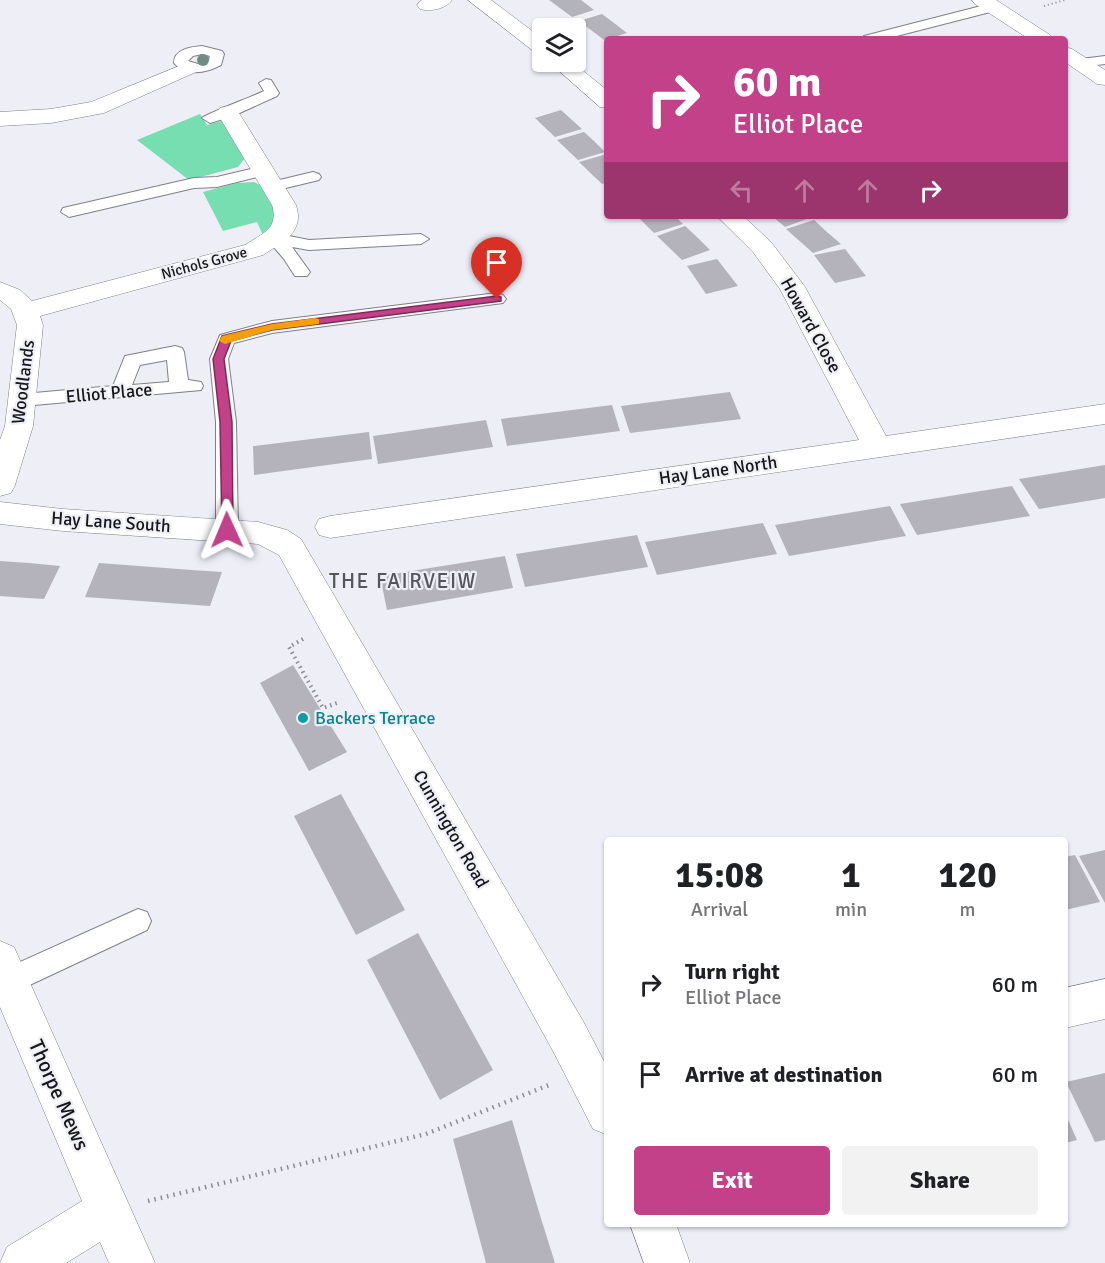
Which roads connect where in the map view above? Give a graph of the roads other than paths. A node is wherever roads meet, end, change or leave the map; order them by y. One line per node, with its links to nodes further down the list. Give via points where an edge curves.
1 (478, 0): 5 (street)
2 (988, 4): 3 (lane); 4 (street)
3 (879, 36)
4 (1038, 36)
5 (532, 40)
6 (1073, 58): 7 (lane); 11 (street)
7 (1105, 60)
8 (189, 68): 13 (street)
9 (572, 72): 14 (street)
10 (124, 75): 13 (street)
11 (1105, 79)
12 (266, 83): 15 (lane, via 272,93)
13 (145, 89): 16 (street, via 82,111)
14 (604, 99)
15 (219, 115): 18 (street)
16 (0, 119)
17 (313, 177): 18 (lane)
18 (268, 179): 19 (lane, via 194,183); 21 (street, via 285,205 286,214 285,224)
19 (69, 212)
20 (732, 219): 30 (street, Howard Close, via 762,247 792,287)
21 (274, 238): 22 (lane, via 309,245); 23 (lane); 26 (street, Nichols Grove, via 254,250)
22 (421, 239)
23 (301, 272)
24 (0, 290): 26 (street)
25 (497, 299): 34 (lane, via 272,327 226,339 219,359 226,422)
26 (27, 310): 28 (street, Woodlands, via 30,325)
27 (120, 392): 27 (lane, Elliot Place, via 187,386 175,352 132,360); 28 (lane, Elliot Place)
28 (23, 400): 31 (street, Woodlands)
29 (1105, 414): 30 (street, Hay Lane North)
30 (877, 447): 33 (street, Hay Lane North)
31 (0, 486)
32 (0, 513): 34 (street, Hay Lane South)
33 (330, 527)
34 (227, 530): 35 (street, Hay Lane South, via 258,533)
35 (290, 547): 40 (street, Cunnington Road)
36 (138, 921): 37 (lane, Thorpe Mews)
37 (4, 971): 41 (street, Thorpe Mews)
38 (1105, 999): 39 (street)
39 (1068, 1007)
40 (604, 1105)
41 (109, 1210): 43 (street); 44 (street, Thorpe Mews)
42 (654, 1227): 45 (street)
43 (23, 1263)
44 (132, 1263)
45 (667, 1263)

